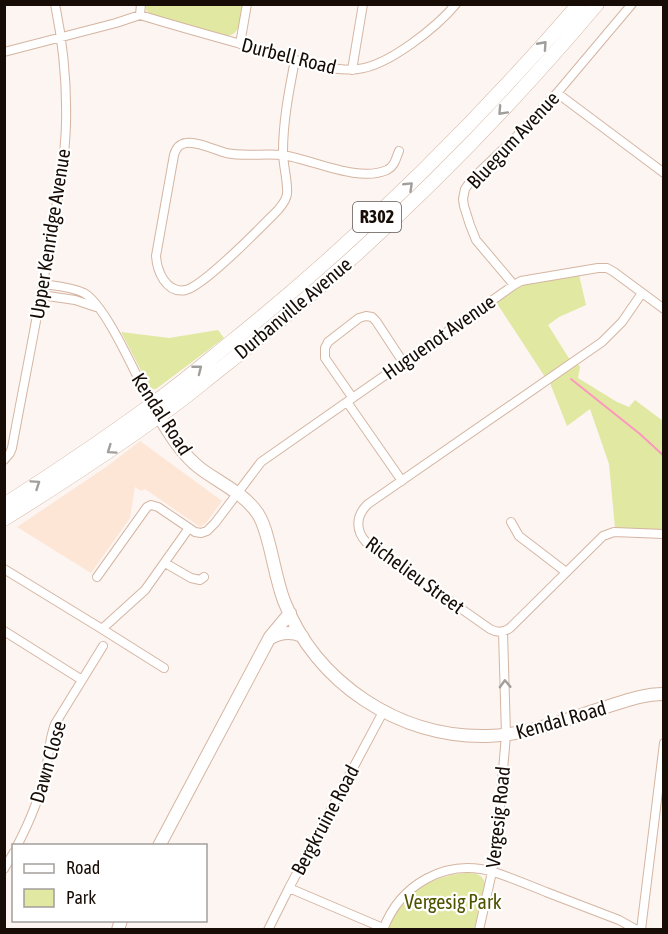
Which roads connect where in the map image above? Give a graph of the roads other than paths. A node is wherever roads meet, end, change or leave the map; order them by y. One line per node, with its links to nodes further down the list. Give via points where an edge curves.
1 (54, 4): 10 (street, Upper Kenridge Avenue)
2 (141, 4): 9 (street)
3 (247, 4): 11 (street)
4 (363, 4): 14 (street)
5 (456, 4): 14 (street, Durbell Road, via 426,34 404,49 372,66)
6 (579, 4): 27 (main road, Durbanville Avenue / R302, one-way to 6, via 384,210 471,123)
7 (597, 4): 27 (main road, Durbanville Avenue / R302, one-way to 27, via 504,110 395,219 277,324)
8 (632, 4): 15 (street, Bluegum Avenue)
9 (140, 15): 10 (street); 11 (street, Durbell Road)
10 (62, 38): 12 (street); 19 (street, Upper Kenridge Avenue, via 65,141)
11 (240, 44): 13 (street, Durbell Road)
12 (4, 52)
13 (295, 60): 14 (street, Durbell Road); 17 (street, via 285,115)
14 (352, 70)
15 (557, 93): 18 (street); 20 (street, Bluegum Avenue, via 467,184 464,194 464,206 476,240)
16 (399, 151): 17 (street, via 386,170 362,173)
17 (283, 155): 17 (street, via 287,183 283,204 194,286 184,290 166,284 156,256 178,147 192,142 241,155)
18 (663, 173)
19 (43, 284): 22 (street, Upper Kenridge Avenue); 23 (street, Kendal Road, via 81,292)
20 (514, 285): 21 (street, Huguenot Avenue, via 602,268); 25 (street, Huguenot Avenue)
21 (642, 293): 24 (street, Huguenot Avenue); 29 (street, Richelieu Street, via 615,330 595,348)
22 (41, 295): 23 (street, via 75,300); 28 (street, Upper Kenridge Avenue, via 12,448)
23 (99, 309): 27 (street, Kendal Road)
24 (663, 309)
25 (403, 362): 26 (street, Huguenot Avenue); 26 (street, via 374,319 359,318 328,342 324,351)
26 (350, 400): 29 (street); 30 (street, Huguenot Avenue, via 261,462)
27 (155, 411): 30 (street, Kendal Road, via 194,463); 31 (main road, Durbanville Avenue / R302, one-way to 27); 32 (main road, Durbanville Avenue / R302, one-way to 32, via 59,485)
28 (4, 460)
29 (402, 481): 45 (street, Richelieu Street, via 361,512 358,525 363,538 490,629)
30 (238, 494): 34 (street, Huguenot Avenue, via 207,531 198,533); 41 (street, Kendal Road, via 261,518)
31 (4, 505)
32 (4, 519)
33 (511, 522): 38 (street, via 519,536)
34 (189, 528): 36 (street); 39 (street, via 158,507 149,506)
35 (663, 534): 38 (street, via 606,534)
36 (165, 563): 40 (street, via 191,578); 43 (street, via 145,590)
37 (4, 569): 43 (street)
38 (566, 572): 45 (street)
39 (97, 577)
40 (204, 577)
41 (284, 599): 42 (street, Kendal Road); 47 (street)
42 (290, 613): 46 (street, Kendal Road); 47 (street)
43 (102, 629): 49 (street)
44 (4, 631): 50 (street)
45 (503, 632): 53 (street, Vergesig Road, one-way to 45)
46 (302, 636): 47 (street, via 284,633); 52 (street, Kendal Road, via 339,681)
47 (268, 639): 57 (street)
48 (103, 646): 50 (street, Dawn Close)
49 (164, 668)
50 (82, 680): 56 (street, Dawn Close, via 54,728 40,794)
51 (663, 694): 53 (street, Kendal Road)
52 (383, 712): 53 (street, Kendal Road, via 446,733); 61 (street, Bergkruine Road)
53 (506, 735): 60 (street, Vergesig Road)
54 (663, 743): 55 (street)
55 (659, 813): 65 (street)
56 (18, 844)
57 (160, 844)
58 (12, 855): 59 (street)
59 (4, 869)
60 (492, 872): 62 (street, via 452,870 429,877 401,898); 64 (street, Vergesig Road); 65 (street)
61 (289, 888): 62 (street); 63 (street, Bergkruine Road)
62 (383, 929)
63 (268, 930)
64 (479, 930)
65 (639, 930)

